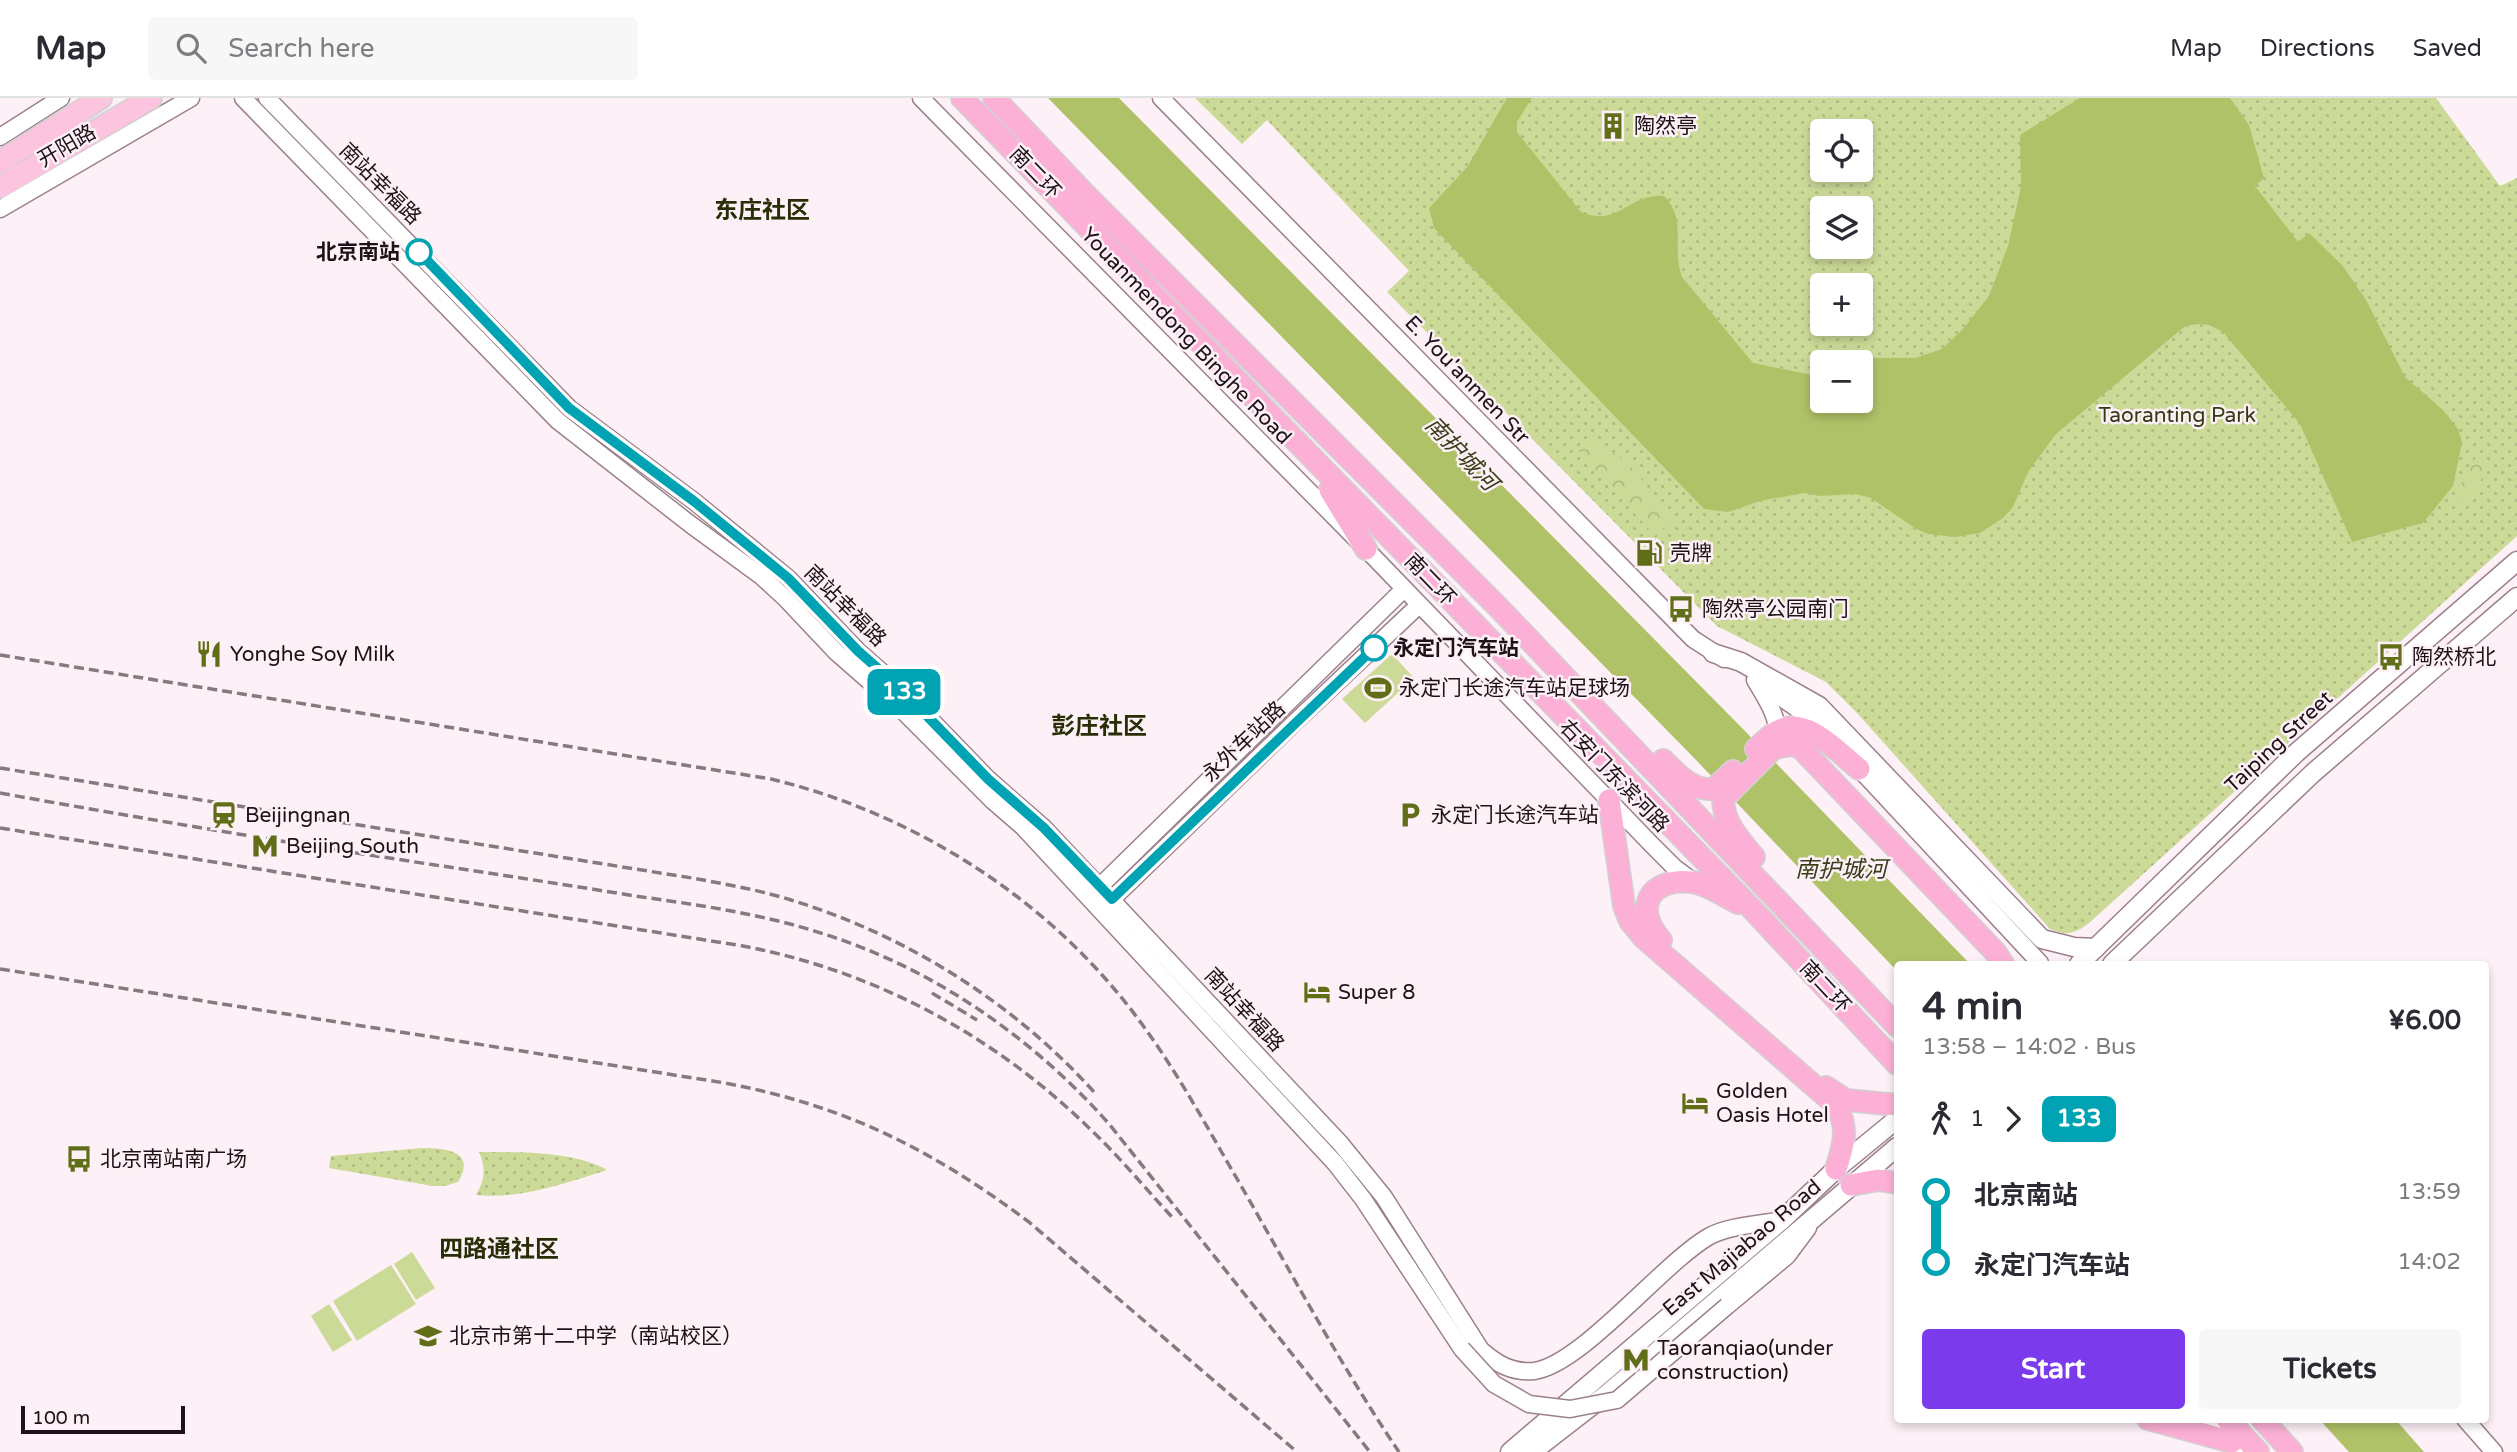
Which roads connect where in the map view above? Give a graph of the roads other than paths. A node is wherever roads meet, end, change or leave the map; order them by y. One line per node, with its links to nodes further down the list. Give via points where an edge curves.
1 (61, 98): 11 (street, 开阳路)
2 (102, 98): 12 (main road)
3 (151, 98): 13 (main road)
4 (191, 98): 14 (street, 开阳路)
5 (243, 98): 30 (street, 南站幸福路, via 558,421 769,583 836,652)
6 (267, 98): 30 (street, 南站幸福路, via 569,408 788,578 988,779 1044,828)
7 (921, 98): 16 (street, Youanmendong Binghe Road)
8 (962, 98): 15 (highway, 南二环)
9 (994, 98): 23 (highway, 南二环)
10 (1161, 98): 21 (street, E. You'anmen Str, via 1693,639)
11 (0, 137)
12 (0, 162)
13 (0, 187)
14 (0, 209)
15 (1308, 455): 16 (highway); 32 (highway, 南二环)
16 (1366, 549): 18 (street, Youanmendong Binghe Road)
17 (2517, 561): 33 (main road, Taiping Street, via 2297,753)
18 (1404, 589): 20 (street, Youanmendong Binghe Road); 30 (street, 永外车站路)
19 (2517, 597): 37 (main road, via 2313,773)
20 (1419, 605): 27 (street, 右安门东滨河路); 31 (street, 永外车站路)
21 (1713, 653): 22 (street, E. You'anmen Str); 33 (main road, via 1741,662 1819,706 2042,939)
22 (1754, 678): 24 (street, via 1775,716); 25 (street, E. You'anmen Str, via 1810,717)
23 (1612, 726): 26 (highway, via 1642,741 1680,777); 29 (highway, 南二环)
24 (1773, 739): 25 (highway, via 1797,727 1806,729); 26 (highway); 34 (highway, via 1800,747)
25 (1859, 769): 35 (street, E. You'anmen Str)
26 (1718, 794): 29 (highway, via 1728,823 1757,860)
27 (1609, 800): 28 (street, 右安门东滨河路); 45 (highway, via 1630,921 1836,1105 1843,1117 1845,1142)
28 (1694, 882): 32 (highway); 41 (highway, via 1668,882 1657,889 1646,908 1653,931 1832,1092 1846,1100)
29 (1769, 890): 38 (highway, 南二环)
30 (1094, 892): 31 (street, 南站幸福路)
31 (1106, 905): 48 (street, bridge, via 1335,1163 1462,1349 1494,1384 1529,1404 1570,1409 1617,1400 1787,1256); 49 (street, 南站幸福路, via 1340,1143 1384,1197 1481,1350 1511,1370 1536,1371 1574,1353 1684,1254 1712,1235)
32 (1752, 909): 39 (highway, 南二环)
33 (2096, 948): 36 (main road, Taiping Street)
34 (2001, 961)
35 (2038, 961)
36 (2082, 961)
37 (2115, 961)
38 (1894, 1023)
39 (1894, 1061)
40 (1894, 1096): 41 (highway)
41 (1875, 1104): 42 (highway)
42 (1894, 1116)
43 (1894, 1118): 45 (main road)
44 (1894, 1149): 47 (main road, East Majiabao Road)
45 (1836, 1169): 49 (main road)
46 (1894, 1183): 47 (highway)
47 (1851, 1185): 48 (main road, East Majiabao Road)
48 (1820, 1212): 58 (main road, East Majiabao Road)
49 (1782, 1220): 57 (main road)
50 (2161, 1423): 56 (highway)
51 (2214, 1423): 56 (street)
52 (2231, 1423): 59 (highway)
53 (2266, 1423): 60 (highway)
54 (2282, 1423): 60 (highway)
55 (2469, 1423): 61 (street)
56 (2236, 1447)
57 (1510, 1452)
58 (1532, 1452)
59 (2258, 1452)
60 (2293, 1452)
61 (2494, 1452)

